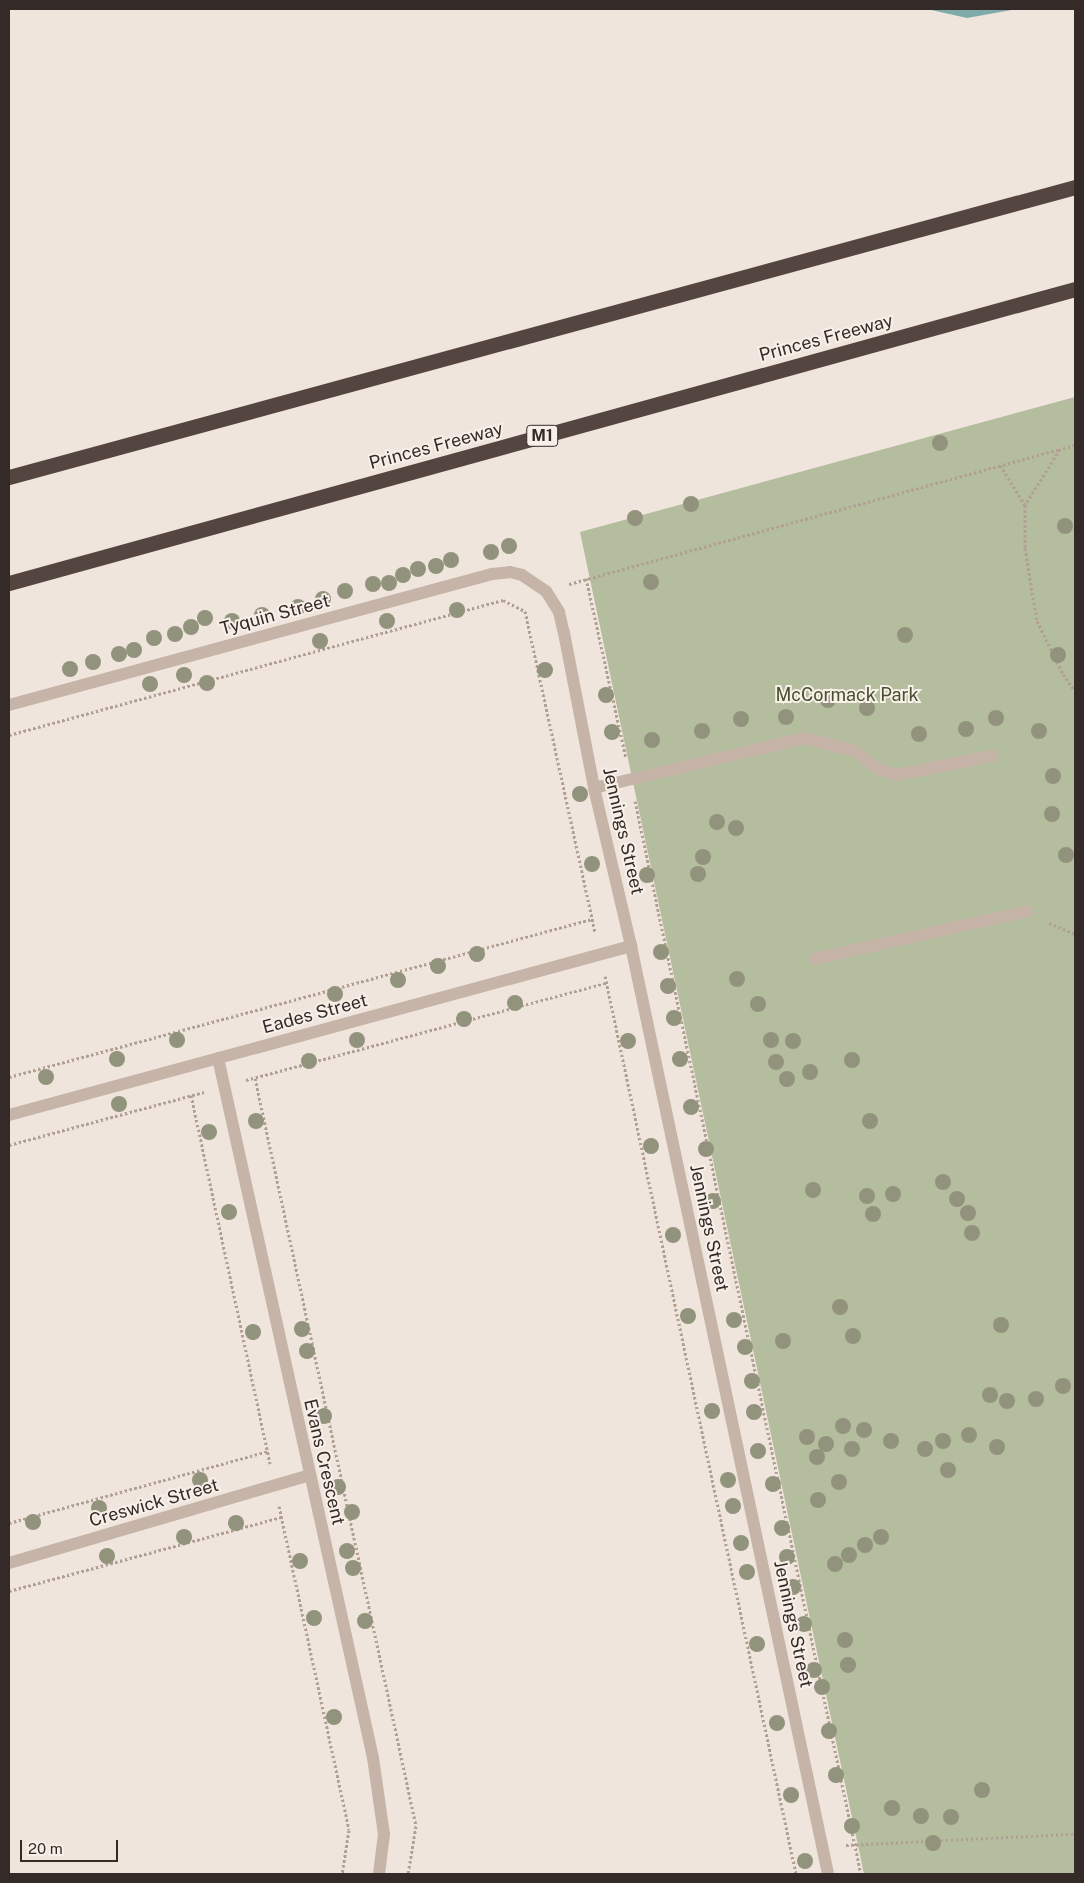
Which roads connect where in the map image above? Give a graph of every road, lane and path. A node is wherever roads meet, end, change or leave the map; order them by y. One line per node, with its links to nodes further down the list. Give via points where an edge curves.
1 (1075, 187): 6 (highway)
2 (1075, 289): 9 (highway, Princes Freeway / M1)
3 (1075, 445): 4 (path)
4 (1060, 449): 5 (path); 7 (path)
5 (1000, 465): 7 (path); 8 (path)
6 (9, 477)
7 (1025, 505): 11 (path, via 1025,548 1037,621 1063,674)
8 (586, 578): 10 (path); 15 (path)
9 (9, 583)
10 (546, 591): 12 (street, Tyquin Street, via 522,575 510,572 492,574); 16 (street, Jennings Street, via 559,612)
11 (1075, 690)
12 (9, 705)
13 (9, 735): 18 (path, via 503,600 525,611)
14 (992, 756): 15 (street, via 896,775 878,769 855,751 805,738)
15 (630, 781): 16 (street); 38 (path)
16 (594, 788): 21 (street, Jennings Street)
17 (1028, 911): 23 (street)
18 (592, 919): 22 (path); 26 (path)
19 (1049, 923): 20 (path)
20 (1075, 934)
21 (631, 946): 22 (street, Eades Street); 39 (street, Jennings Street)
22 (600, 954): 24 (path); 25 (street, Eades Street)
23 (814, 959)
24 (606, 983): 27 (path); 42 (path)
25 (218, 1058): 28 (street, Evans Crescent); 29 (street, Eades Street)
26 (9, 1077)
27 (255, 1078): 28 (path); 41 (path, via 416,1826)
28 (224, 1086): 30 (path); 32 (street, Evans Crescent)
29 (9, 1115)
30 (9, 1145)
31 (268, 1451): 34 (path)
32 (309, 1475): 35 (street, Creswick Street); 40 (street, Evans Crescent, via 374,1758 384,1834)
33 (282, 1517): 36 (path)
34 (9, 1523)
35 (9, 1563)
36 (9, 1591)
37 (1075, 1834): 38 (path)
38 (856, 1844): 39 (path); 44 (path)
39 (822, 1846): 43 (street, Jennings Street)
40 (379, 1874)
41 (408, 1874)
42 (796, 1874)
43 (828, 1874)
44 (861, 1874)

